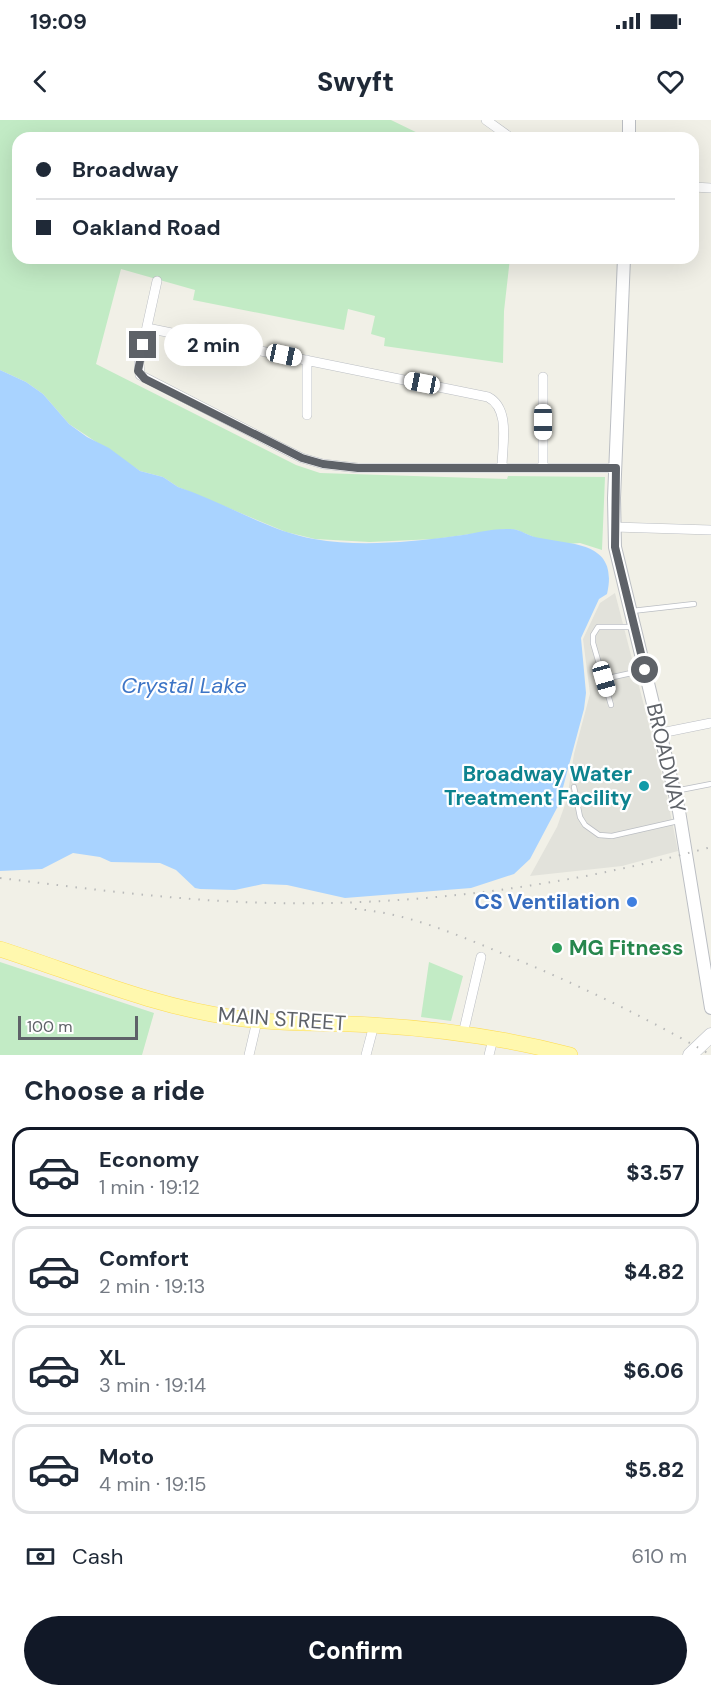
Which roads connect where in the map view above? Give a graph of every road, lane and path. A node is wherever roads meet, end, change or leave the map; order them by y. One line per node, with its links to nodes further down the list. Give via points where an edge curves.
1 (489, 121): 2 (street)
2 (503, 132)
3 (624, 264): 11 (street, BROADWAY)
4 (157, 281): 5 (street)
5 (147, 328): 6 (street); 9 (street, via 139,374 312,461 358,468)
6 (307, 360): 8 (street); 9 (street, via 493,400 502,412)
7 (543, 377): 10 (street)
8 (307, 415)
9 (502, 468): 10 (street)
10 (543, 468): 11 (street)
11 (616, 468): 12 (street, BROADWAY)
12 (614, 527): 13 (street); 15 (street, BROADWAY, via 619,570)
13 (711, 530)
14 (694, 604): 15 (lane)
15 (630, 612): 16 (street, BROADWAY)
16 (633, 627): 17 (street, BROADWAY); 18 (lane, via 595,629 593,643)
17 (645, 670): 18 (lane); 21 (street, BROADWAY)
18 (604, 679): 19 (lane)
19 (611, 705)
20 (711, 723): 21 (street)
21 (661, 733): 24 (street, BROADWAY)
22 (711, 784): 24 (lane)
23 (574, 787): 25 (lane, via 580,817 599,836)
24 (675, 791): 25 (street, BROADWAY)
25 (681, 820): 28 (street, BROADWAY)
26 (0, 949): 29 (main road, MAIN STREET, via 151,1000)
27 (481, 957): 31 (street)
28 (711, 1008)
29 (257, 1021): 30 (main road, MAIN STREET); 34 (street)
30 (374, 1025): 31 (main road, MAIN STREET); 35 (street)
31 (463, 1034): 33 (main road, MAIN STREET)
32 (711, 1036): 38 (main road)
33 (493, 1039): 36 (street); 37 (main road, MAIN STREET)
34 (249, 1055)
35 (366, 1055)
36 (489, 1055)
37 (570, 1055)
38 (690, 1055)

